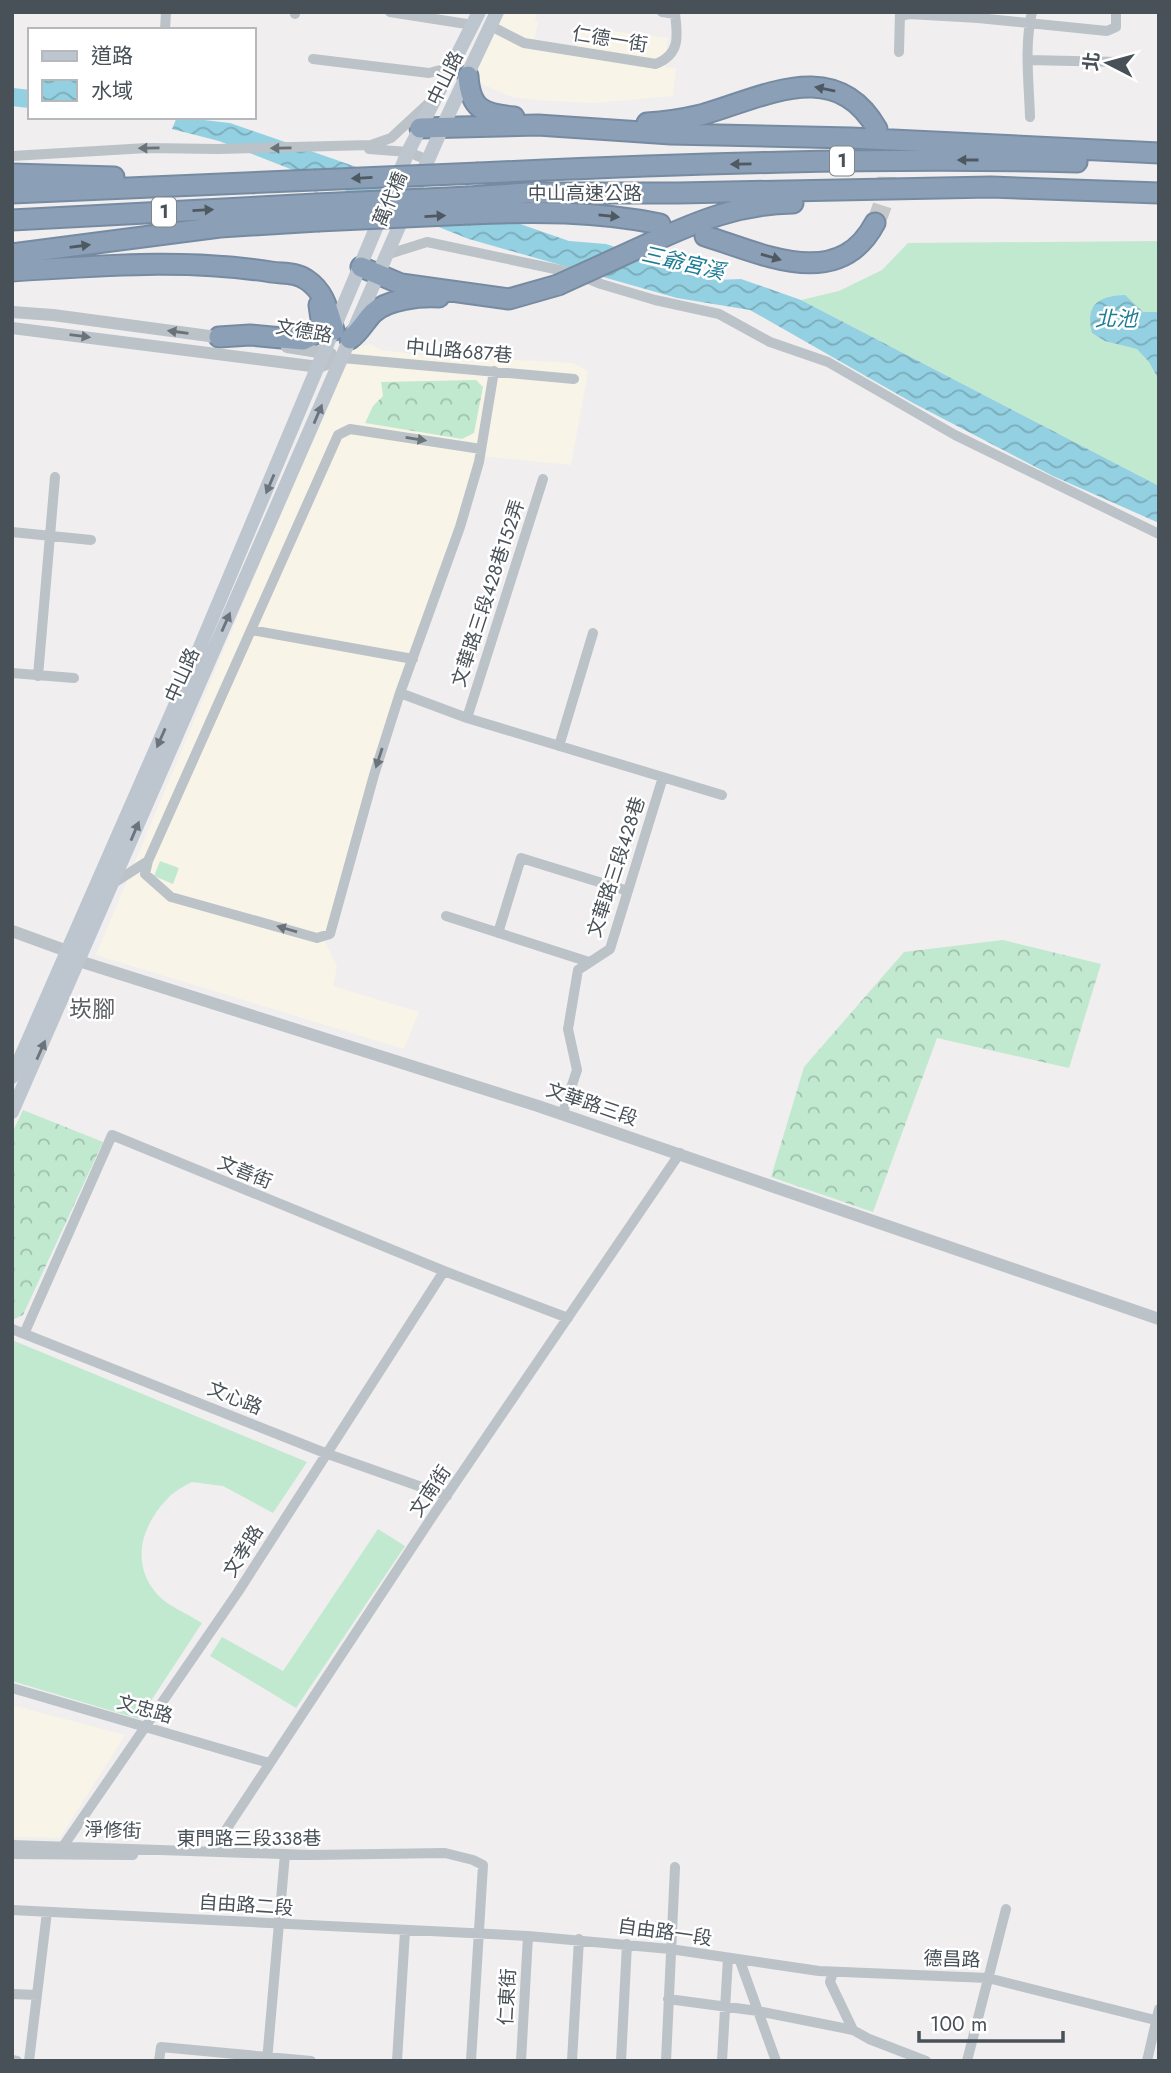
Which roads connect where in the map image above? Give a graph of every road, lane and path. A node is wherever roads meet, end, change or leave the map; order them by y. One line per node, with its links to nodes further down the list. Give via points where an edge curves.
1 (390, 12): 7 (street)
2 (497, 12): 9 (main road, 中山路)
3 (662, 12): 9 (street, 仁德一街, via 675,14 675,50 656,64 524,43)
4 (1032, 12): 8 (street)
5 (1116, 12): 8 (street, via 1116,27 1107,31)
6 (900, 14): 8 (street); 10 (street)
7 (476, 19): 14 (main road, 中山路)
8 (1029, 24): 12 (street)
9 (491, 26): 14 (main road, 中山路)
10 (899, 52)
11 (313, 59): 14 (street, via 429,73)
12 (1028, 60): 13 (street); 16 (street)
13 (1119, 62)
14 (462, 69): 15 (main road, 中山路); 17 (highway, via 470,96 480,108); 20 (main road, 中山路)
15 (438, 92): 19 (main road, 中山路); 22 (street, via 391,138)
16 (1030, 117)
17 (538, 125): 18 (highway); 20 (highway)
18 (575, 127): 21 (highway, one-way to 18, via 851,99 812,86 670,121); 24 (highway)
19 (420, 128): 20 (highway); 23 (main road, 中山路)
20 (442, 128): 26 (main road, 中山路)
21 (877, 129)
22 (345, 147): 23 (street); 25 (street, one-way to 25, via 147,148)
23 (408, 152): 26 (street); 38 (main road, 萬代橋, bridge)
24 (1159, 153)
25 (12, 156)
26 (426, 165): 41 (main road, 萬代橋, bridge)
27 (1159, 166): 29 (highway, 中山高速公路 / 1, one-way to 29, bridge, via 885,161)
28 (12, 174): 29 (highway)
29 (241, 184): 30 (highway, 中山高速公路 / 1)
30 (12, 193)
31 (1159, 193): 32 (highway, 中山高速公路 / 1, via 991,187 678,193)
32 (527, 202): 34 (highway, 中山高速公路 / 1, one-way to 32, bridge); 37 (highway, one-way to 37)
33 (1159, 202): 45 (highway, bridge, via 961,199 777,203 720,213 558,285)
34 (317, 212): 35 (highway, 中山高速公路 / 1, one-way to 34); 40 (highway, one-way to 34)
35 (12, 220)
36 (875, 223): 39 (highway, one-way to 36, via 774,258 814,264 852,250)
37 (660, 224)
38 (374, 235): 43 (main road, 中山路)
39 (705, 236)
40 (12, 254)
41 (388, 254): 43 (main road, 中山路); 59 (street, via 427,242 574,273 655,300 719,314 771,342 828,362 955,435)
42 (12, 271): 44 (highway, via 159,264 239,266)
43 (370, 271): 45 (highway, via 401,284); 48 (main road, 中山路)
44 (276, 273): 48 (highway, via 299,275 318,289); 49 (highway, via 312,293 322,313 320,330 303,340)
45 (509, 299): 48 (highway, via 431,297 395,303 377,309)
46 (12, 312): 49 (street, 文德路, one-way to 46)
47 (12, 328): 52 (street, 文德路, one-way to 52)
48 (342, 335): 50 (main road, 中山路); 51 (main road, 中山路)
49 (219, 337): 50 (street, 文德路)
50 (325, 352): 51 (street, 文德路); 52 (main road, 中山路)
51 (342, 358): 52 (street, 文德路); 53 (street, 中山路687巷); 74 (main road, 中山路, one-way to 51)
52 (319, 367): 79 (main road, 中山路, one-way to 79)
53 (494, 371): 54 (street, 中山路687巷); 55 (street)
54 (574, 379)
55 (481, 449): 62 (street, one-way to 55, via 338,435 350,429); 64 (street, via 460,527)
56 (55, 477): 60 (street)
57 (543, 479): 69 (street, 文華路三段428巷152弄)
58 (12, 532): 60 (street)
59 (1159, 534)
60 (51, 536): 61 (street); 66 (street)
61 (91, 540)
62 (251, 630): 64 (street); 73 (street)
63 (593, 633): 70 (street)
64 (413, 659): 68 (street)
65 (12, 673): 66 (street)
66 (38, 676): 67 (street)
67 (74, 678)
68 (400, 693): 69 (street, 文華路三段428巷); 73 (street, one-way to 73, via 330,934 317,938 171,897 145,874)
69 (467, 718): 70 (street, 文華路三段428巷)
70 (559, 746): 71 (street, 文華路三段428巷)
71 (663, 777): 72 (street, 文華路三段428巷); 75 (street, 文華路三段428巷)
72 (722, 795)
73 (148, 861): 74 (street)
74 (111, 884): 79 (main road, 中山路)
75 (628, 891): 78 (street, via 521,858); 80 (street, 文華路三段428巷, via 610,949)
76 (446, 916): 78 (street)
77 (12, 931): 79 (street, 文華路三段)
78 (498, 933): 80 (street)
79 (73, 956): 81 (main road, 中山路); 82 (main road, 中山路, one-way to 79); 83 (street, 文華路三段)
80 (589, 962): 83 (street, 文華路三段428巷, via 578,970 574,986 568,1029 578,1070)
81 (12, 1077)
82 (12, 1112)
83 (562, 1115): 84 (street, 文華路三段)
84 (680, 1153): 86 (street, 文南街); 87 (street, 文華路三段)
85 (444, 1271): 86 (street, 文善街); 89 (street, 文善街, via 112,1135); 90 (street, 文孝路)
86 (568, 1318): 91 (street, 文南街)
87 (1159, 1319)
88 (12, 1329): 89 (street, 文心路)
89 (24, 1334): 90 (street, 文心路)
90 (325, 1452): 91 (street, 文心路); 93 (street, 文孝路, via 238,1592)
91 (447, 1496): 94 (street, 文南街)
92 (12, 1688): 93 (street, 文忠路)
93 (143, 1727): 94 (street, 文忠路); 96 (street, 文孝路)
94 (269, 1763): 97 (street, 文南街)
95 (12, 1845): 96 (street, 淨修街)
96 (64, 1845): 97 (street, 淨修街)
97 (212, 1851): 98 (street, 東門路三段338巷, via 202,1856); 99 (street, 東門路三段338巷)
98 (12, 1854)
99 (285, 1854): 104 (street); 106 (street, 東門路三段338巷, via 445,1853 473,1860 483,1865)
100 (675, 1867): 110 (street)
101 (1006, 1909): 114 (street)
102 (12, 1910): 103 (street, 自由路二段)
103 (47, 1912): 104 (street, 自由路二段); 116 (street)
104 (281, 1924): 105 (street, 自由路二段); 123 (street)
105 (405, 1931): 106 (street, 自由路二段); 129 (street)
106 (478, 1934): 107 (street, 自由路一段); 130 (street)
107 (528, 1936): 108 (street, 自由路一段); 131 (street, 仁東街)
108 (579, 1939): 109 (street, 自由路一段); 132 (street)
109 (627, 1944): 110 (street, 自由路一段); 133 (street)
110 (670, 1949): 111 (street, 自由路一段); 117 (street)
111 (727, 1958): 112 (street, 自由路一段); 118 (street)
112 (740, 1961): 113 (street, 德昌路); 119 (street)
113 (833, 1972): 114 (street, 德昌路); 121 (street, via 830,1982)
114 (988, 1978): 120 (street, 德昌路); 138 (street)
115 (12, 1994): 116 (street)
116 (37, 1995): 126 (street)
117 (668, 1999): 118 (street); 134 (street)
118 (723, 2008): 119 (street); 135 (street)
119 (758, 2011): 121 (street); 136 (street)
120 (1158, 2017): 139 (street)
121 (853, 2029): 137 (street)
122 (220, 2057): 123 (street); 127 (street, via 161,2047)
123 (267, 2059): 128 (street)
124 (12, 2060): 125 (street)
125 (18, 2061)
126 (29, 2061)
127 (159, 2061)
128 (311, 2061)
129 (397, 2061)
130 (471, 2061)
131 (522, 2061)
132 (572, 2061)
133 (621, 2061)
134 (666, 2061)
135 (722, 2061)
136 (776, 2061)
137 (926, 2061)
138 (967, 2061)
139 (1147, 2061)

